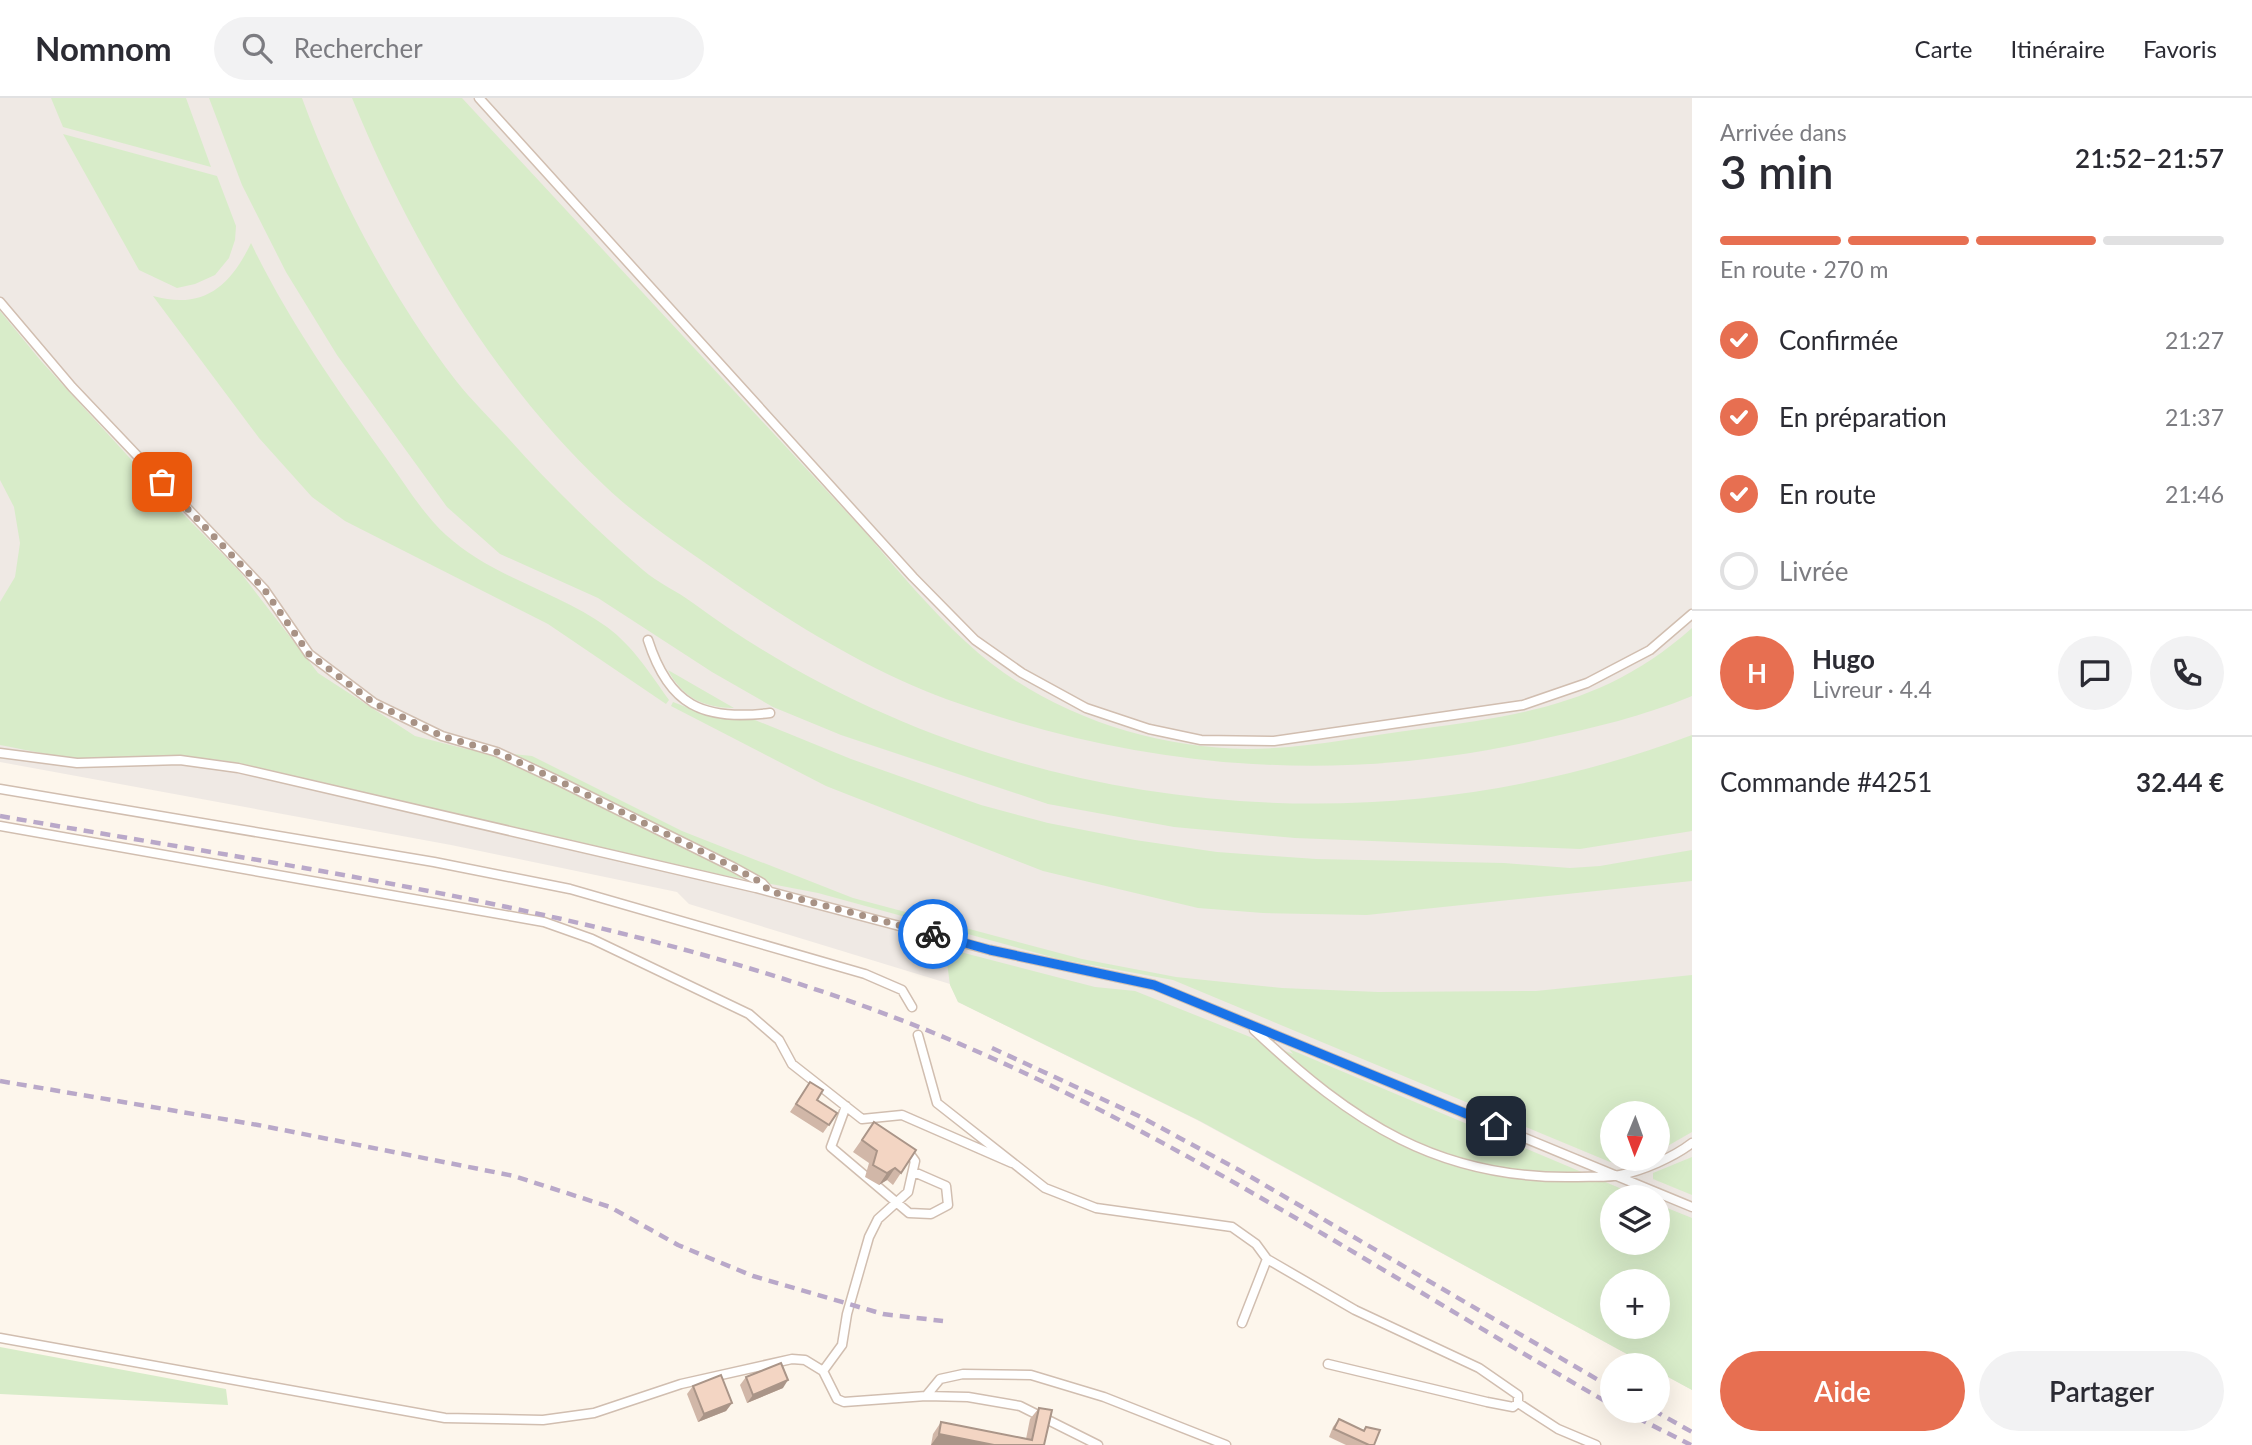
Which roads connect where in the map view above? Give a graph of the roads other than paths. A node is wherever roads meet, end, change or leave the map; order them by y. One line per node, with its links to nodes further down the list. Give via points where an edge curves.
1 (479, 98): 3 (lane, via 966,631 1022,673 1086,708 1201,740 1274,741 1523,705 1587,684 1650,650)
2 (0, 302): 9 (lane, via 72,387 264,589 309,654 374,703 442,736 497,752 559,781 733,867)
3 (1692, 614)
4 (648, 640): 5 (lane, via 664,680 684,701 726,714)
5 (770, 713)
6 (0, 754): 9 (lane, via 76,763 180,760 238,768)
7 (0, 789): 10 (lane, via 570,889 865,974 902,990)
8 (0, 827): 13 (lane, via 544,922 592,939 749,1014 779,1040 792,1064)
9 (769, 891): 11 (lane, via 990,950 1154,985)
10 (912, 1007)
11 (1249, 1026): 20 (lane); 20 (lane, via 1333,1100 1379,1130 1423,1150 1472,1168 1543,1178)
12 (918, 1034): 18 (lane, via 937,1102)
13 (846, 1106): 14 (lane); 21 (lane, via 831,1147)
14 (862, 1119): 15 (lane); 18 (lane, via 902,1115)
15 (886, 1129)
16 (900, 1143): 19 (lane, via 915,1161)
17 (1692, 1143): 20 (lane)
18 (1012, 1163): 23 (lane, via 1045,1188 1096,1208 1232,1227 1256,1244)
19 (914, 1172): 21 (lane, via 908,1192); 21 (lane, via 946,1186 948,1205 931,1214 909,1213)
20 (1620, 1175): 22 (lane)
21 (895, 1203): 27 (lane, via 878,1219 869,1237 842,1345)
22 (1692, 1207)
23 (1267, 1259): 24 (lane); 29 (lane, via 1355,1310 1479,1368 1518,1395)
24 (1242, 1323)
25 (0, 1338): 27 (lane, via 445,1418 496,1421 594,1413 681,1384 779,1360 804,1360)
26 (1328, 1364): 29 (lane, via 1506,1406)
27 (823, 1371): 28 (lane, via 837,1399 844,1402)
28 (926, 1396): 30 (lane, via 1020,1406); 31 (lane, via 940,1379 963,1374 1031,1375 1104,1397)
29 (1518, 1402): 32 (lane, via 1558,1429)
30 (1098, 1445)
31 (1226, 1445)
32 (1596, 1445)

